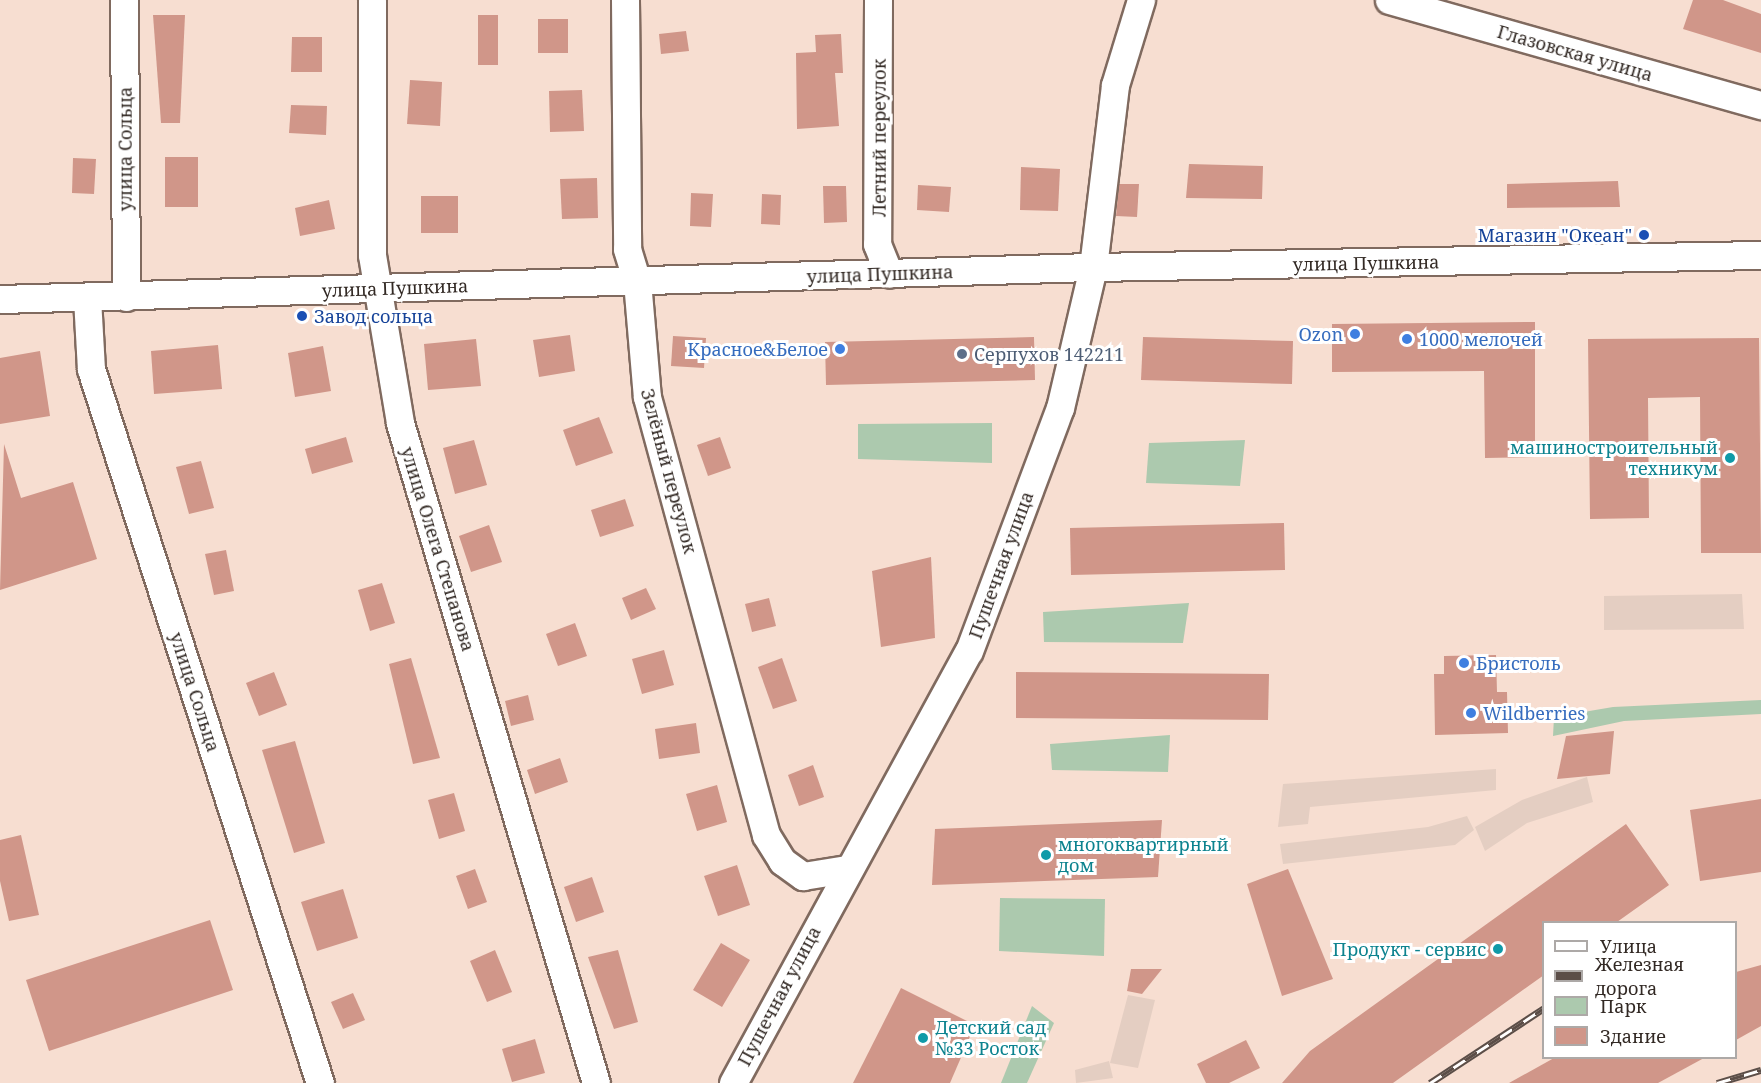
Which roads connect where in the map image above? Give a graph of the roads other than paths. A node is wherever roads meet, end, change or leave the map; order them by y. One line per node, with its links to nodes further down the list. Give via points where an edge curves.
1 (124, 0): 14 (street, улица Сольца)
2 (372, 0): 12 (street, улица Олега Степанова, via 372,255)
3 (625, 0): 11 (street, Зелёный переулок, via 627,249)
4 (878, 0): 10 (street, Летний переулок, via 878,244)
5 (1141, 0): 9 (street, Пушечная улица, via 1115,85)
6 (1389, 0): 7 (street, Глазовская улица)
7 (1761, 105)
8 (1761, 255): 9 (street, улица Пушкина)
9 (1094, 267): 10 (street, улица Пушкина); 16 (street, Пушечная улица, via 1060,408 969,651)
10 (888, 274): 11 (street, улица Пушкина)
11 (637, 281): 12 (street, улица Пушкина); 16 (street, Зелёный переулок, via 647,397 766,835 782,861 802,876)
12 (382, 288): 14 (street, улица Пушкина); 18 (street, улица Олега Степанова, via 400,423)
13 (87, 297): 14 (street, улица Пушкина); 15 (street, улица Пушкина); 17 (street, улица Сольца, via 91,369)
14 (126, 297)
15 (0, 299)
16 (846, 869): 19 (street, Пушечная улица)
17 (320, 1083)
18 (596, 1083)
19 (733, 1083)

